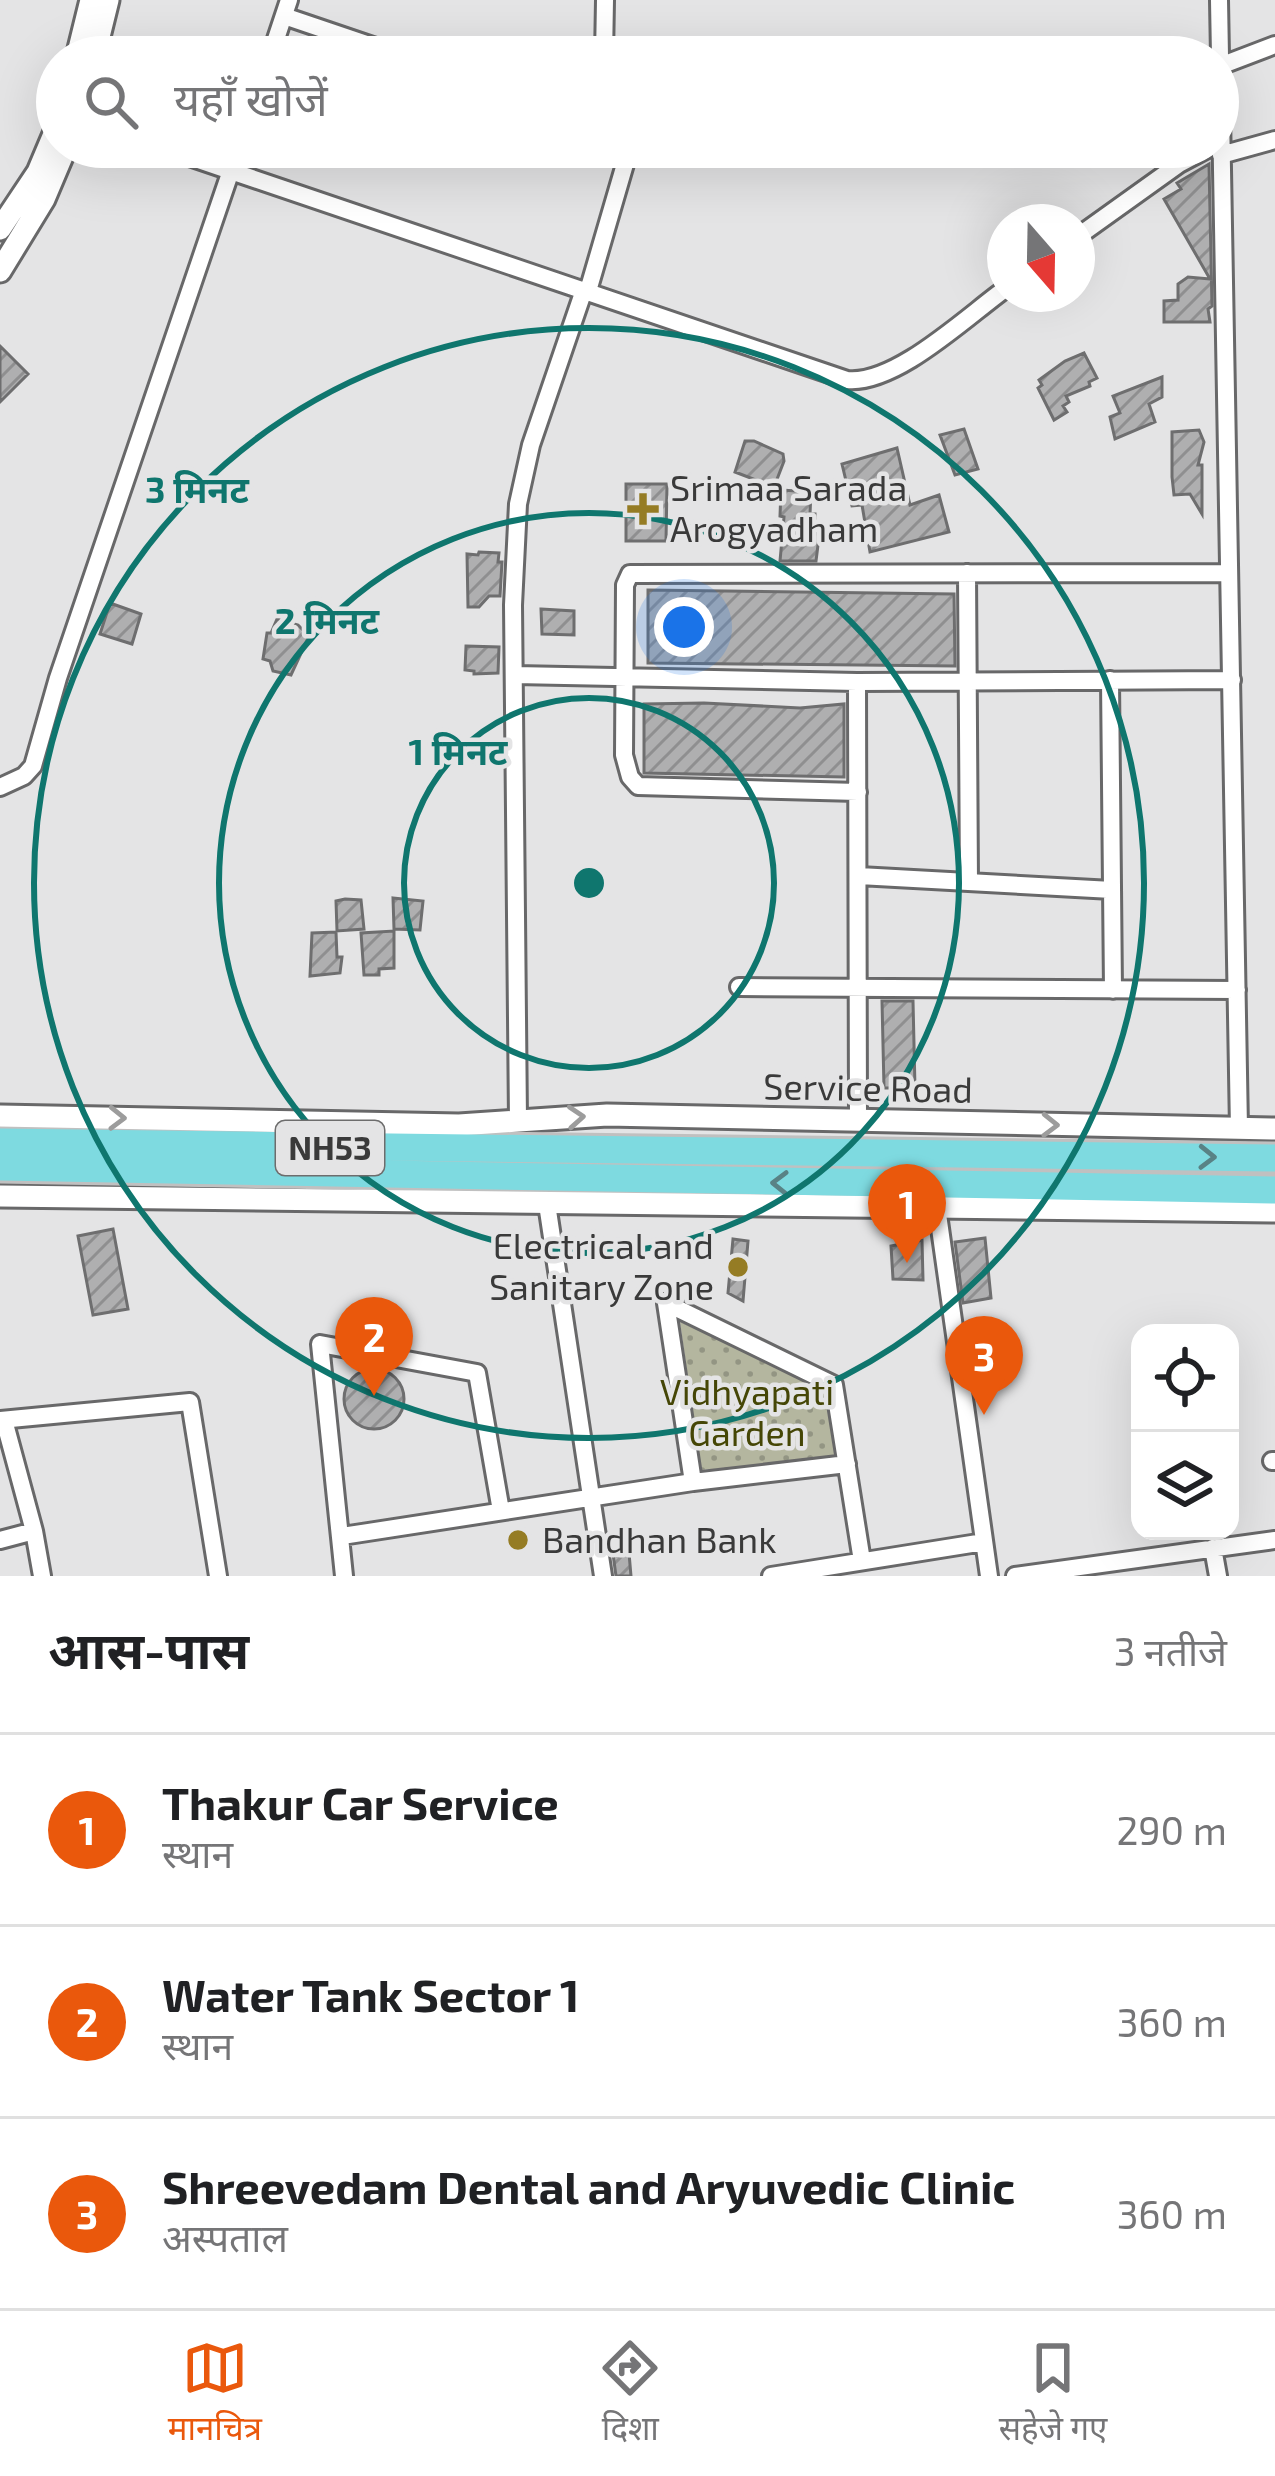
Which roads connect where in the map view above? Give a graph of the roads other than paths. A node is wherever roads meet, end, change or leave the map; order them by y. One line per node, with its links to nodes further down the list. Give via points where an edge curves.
1 (91, 0): 6 (street)
2 (108, 0): 7 (street)
3 (605, 0): 9 (street)
4 (1219, 0): 10 (street)
5 (287, 8): 8 (street)
6 (82, 36)
7 (99, 36)
8 (354, 36)
9 (604, 36)
10 (1220, 36)
11 (1275, 45): 12 (street)
12 (1239, 59)
13 (1275, 140): 14 (street)
14 (1239, 144)
15 (40, 168): 24 (street)
16 (57, 168): 25 (street)
17 (219, 168): 22 (street)
18 (231, 168): 22 (street)
19 (624, 168): 26 (street)
20 (1173, 168): 23 (street)
21 (1219, 168): 28 (street)
22 (230, 172): 26 (street); 36 (street, via 33,766)
23 (1095, 224)
24 (0, 229)
25 (0, 271)
26 (586, 291): 27 (street, via 865,382); 30 (street, via 518,504)
27 (987, 302)
28 (1229, 573): 29 (street); 33 (street)
29 (967, 574): 31 (street, via 630,574); 34 (street)
30 (515, 675): 31 (street); 46 (street)
31 (624, 677): 35 (street); 37 (street, via 624,755 638,786)
32 (1110, 680): 33 (street); 34 (street); 40 (street)
33 (1232, 680): 43 (street)
34 (965, 681): 35 (street); 39 (street)
35 (857, 682): 37 (street)
36 (0, 787)
37 (858, 792): 38 (street)
38 (859, 876): 39 (street); 44 (street)
39 (969, 882): 40 (street)
40 (1112, 890): 42 (street)
41 (740, 987): 44 (street)
42 (1113, 990): 43 (street); 44 (street)
43 (1237, 990): 48 (street)
44 (858, 991): 47 (street)
45 (0, 1116): 50 (street, Service Road, one-way to 50)
46 (518, 1121): 47 (street, Service Road, one-way to 47); 50 (street, Service Road)
47 (858, 1121): 48 (street, Service Road, one-way to 48)
48 (1239, 1129): 49 (street, Service Road)
49 (1275, 1129)
50 (460, 1137): 52 (highway, NH53); 53 (highway, NH53, one-way to 53)
51 (0, 1142): 52 (highway, NH53)
52 (199, 1158): 54 (highway, NH53); 55 (highway, NH53)
53 (1275, 1158)
54 (0, 1167)
55 (401, 1190): 56 (highway, NH53, one-way to 55); 57 (street); 58 (street)
56 (1275, 1190)
57 (0, 1196)
58 (548, 1204): 59 (street); 64 (street)
59 (937, 1208): 60 (street); 70 (street)
60 (1275, 1211)
61 (2, 1420): 66 (street); 75 (street, via 190,1402)
62 (847, 1464): 63 (street); 63 (street, via 834,1385 666,1303); 72 (street)
63 (692, 1482): 64 (street)
64 (590, 1497): 65 (street); 77 (street)
65 (501, 1511): 67 (street); 67 (street, via 477,1373 320,1344)
66 (34, 1531): 68 (street); 74 (street)
67 (342, 1536): 76 (street)
68 (0, 1540)
69 (1275, 1540): 71 (street)
70 (984, 1542): 72 (street); 79 (street)
71 (1213, 1548): 80 (street); 81 (street)
72 (862, 1561): 73 (street)
73 (807, 1573): 78 (street)
74 (42, 1576)
75 (218, 1576)
76 (344, 1576)
77 (603, 1576)
78 (771, 1576)
79 (989, 1576)
80 (1015, 1576)
81 (1218, 1576)

